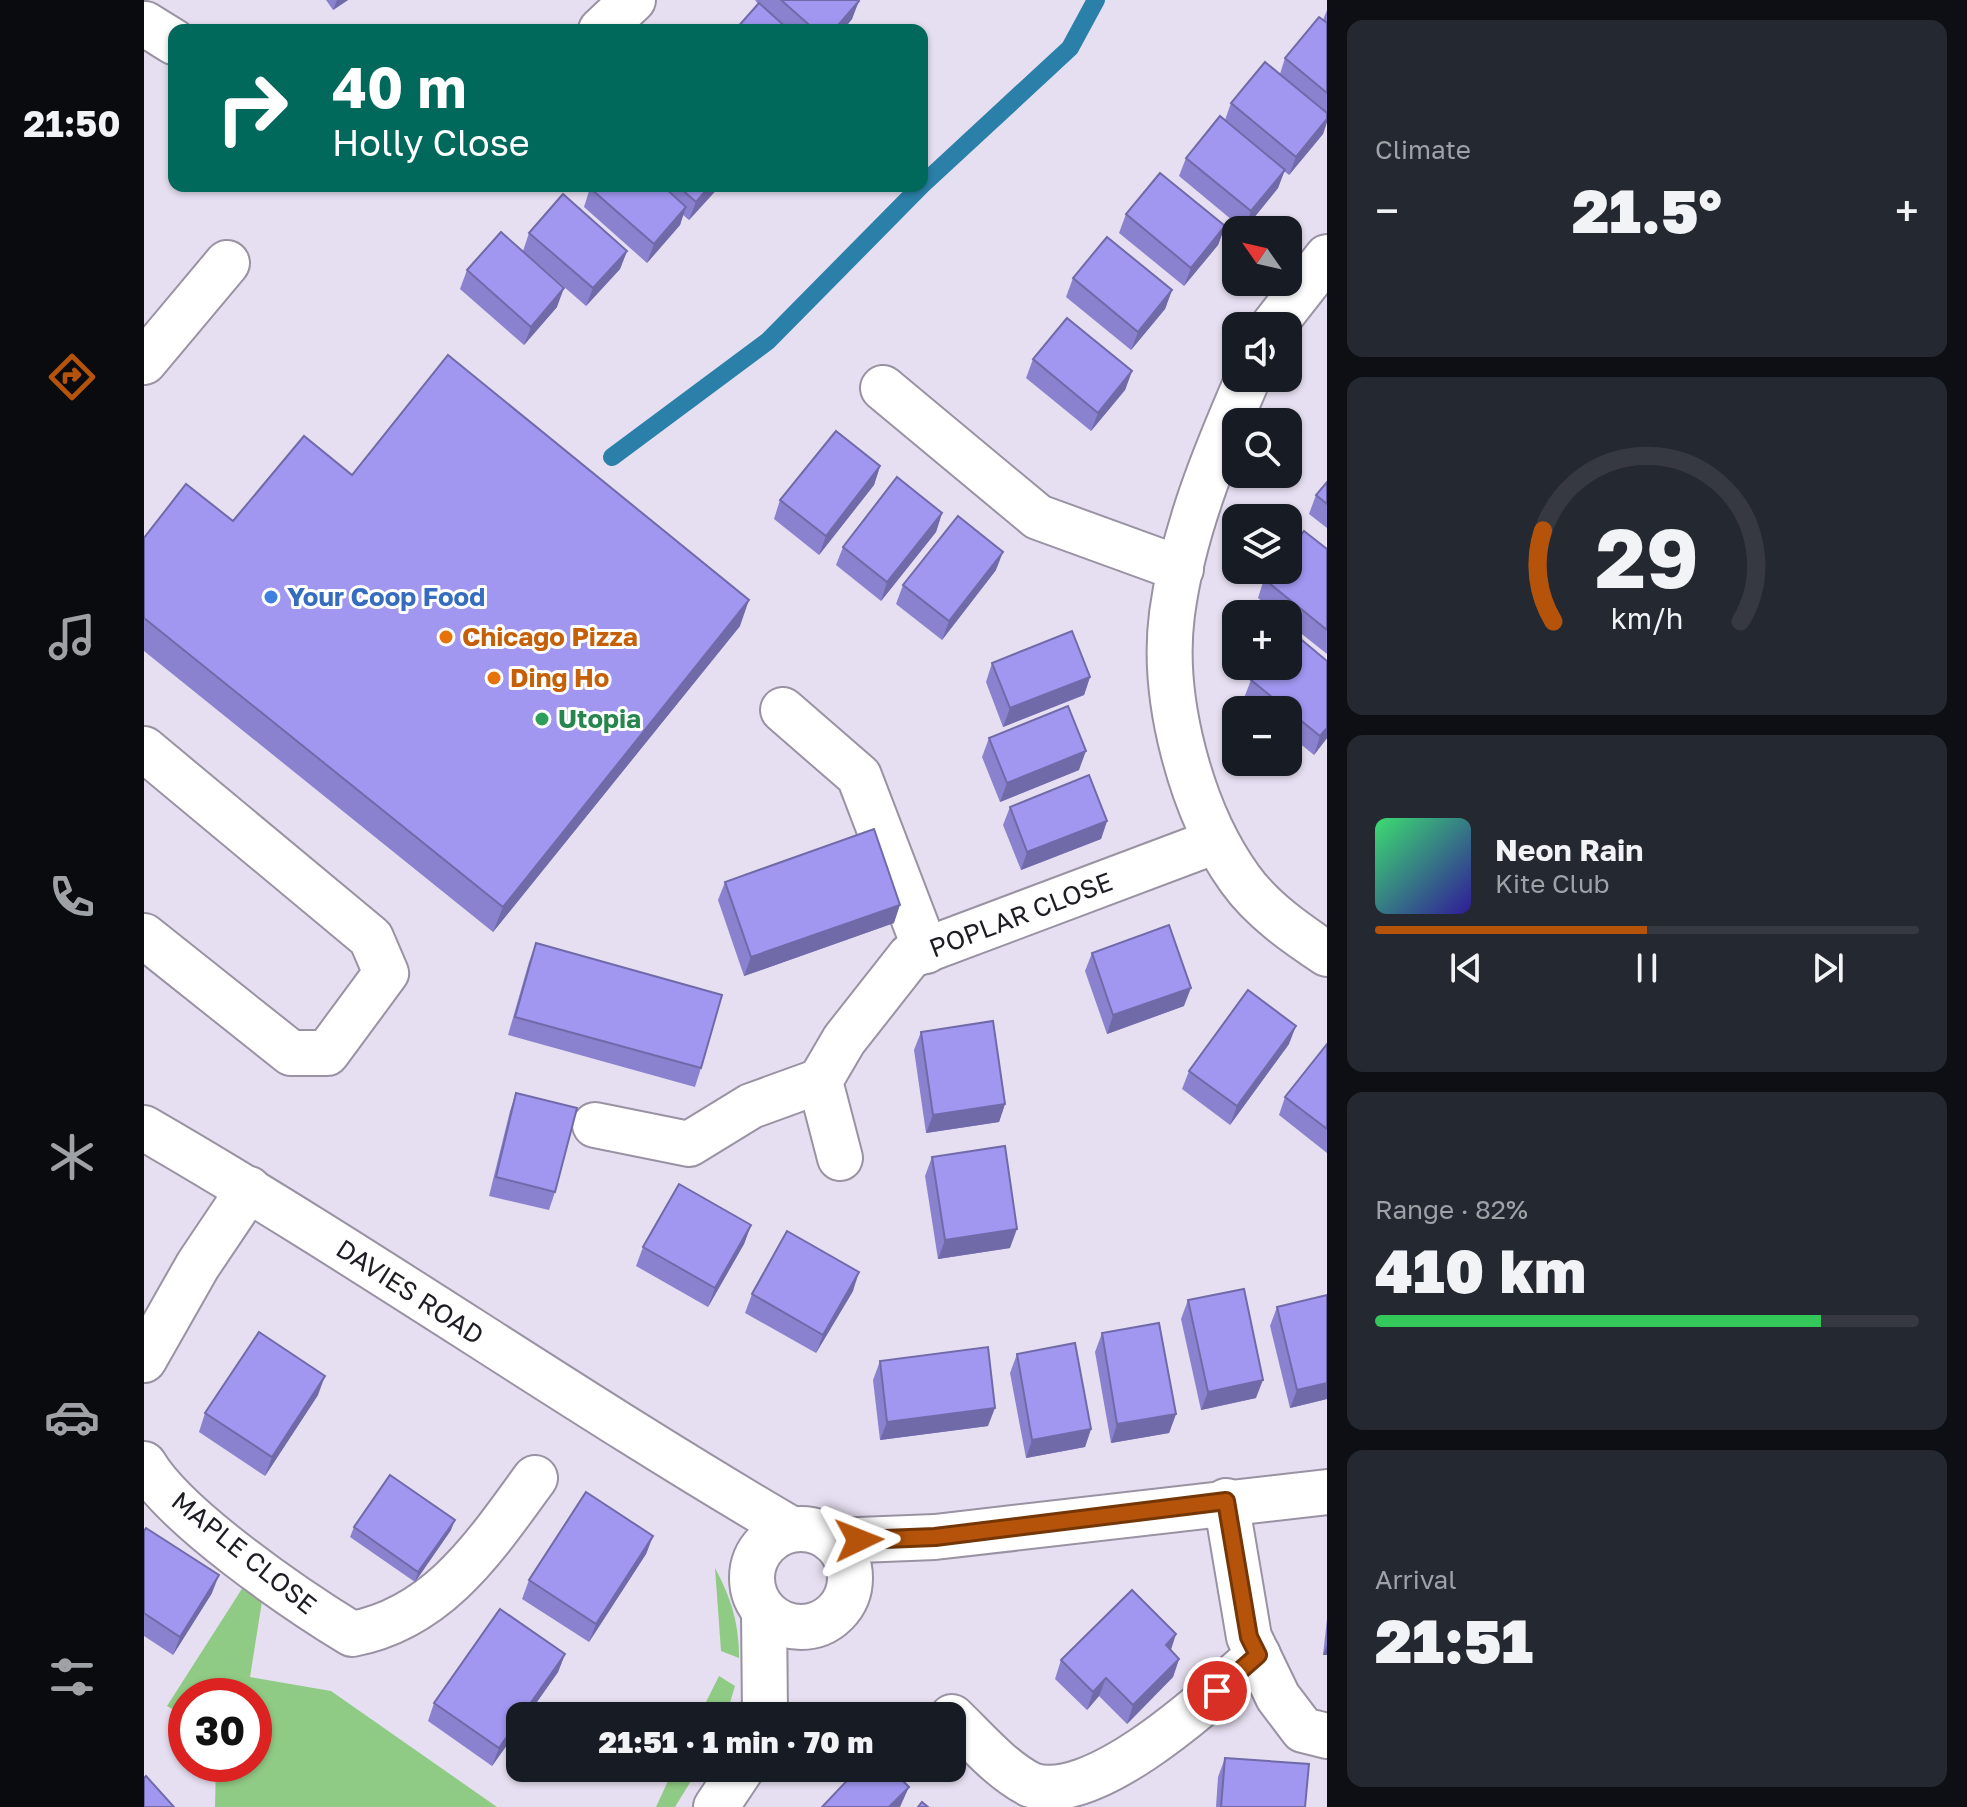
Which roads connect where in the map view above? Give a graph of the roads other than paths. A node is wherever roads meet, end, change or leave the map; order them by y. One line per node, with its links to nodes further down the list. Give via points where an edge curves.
1 (633, 0): 3 (street)
2 (145, 24): 4 (street)
3 (607, 24)
4 (168, 38)
5 (1327, 257): 7 (street)
6 (227, 263): 8 (street)
7 (1284, 312)
8 (144, 362)
9 (883, 388): 11 (street, via 1038,517)
10 (1242, 392): 11 (street, via 1205,477)
11 (1181, 569): 14 (street, via 1170,650 1178,724 1190,776)
12 (783, 710): 16 (street, via 859,776)
13 (144, 749): 15 (street, via 371,938 386,973 327,1053 291,1053)
14 (1216, 841): 16 (street, POPLAR CLOSE); 17 (street, via 1242,882 1292,931)
15 (144, 936)
16 (926, 951): 18 (street, POPLAR CLOSE, via 910,956 844,1040)
17 (1327, 954)
18 (820, 1081): 19 (street, via 751,1106 689,1144); 21 (street)
19 (595, 1125)
20 (144, 1128): 22 (street, DAVIES ROAD)
21 (840, 1158)
22 (249, 1189): 23 (street); 24 (street, DAVIES ROAD)
23 (144, 1360)
24 (673, 1460): 29 (street, DAVIES ROAD); 32 (street, DAVIES ROAD)
25 (144, 1464): 26 (street, MAPLE CLOSE, via 208,1529 306,1606 352,1634 377,1630 448,1588)
26 (535, 1478)
27 (1327, 1492): 28 (street, DAVIES ROAD)
28 (1226, 1501): 30 (street, DAVIES ROAD); 36 (street, via 1249,1637)
29 (791, 1529): 31 (street, DAVIES ROAD); 32 (street, via 776,1535)
30 (935, 1537): 31 (street, DAVIES ROAD); 33 (street)
31 (833, 1541): 33 (street, via 847,1562)
32 (755, 1558): 34 (street, via 752,1584)
33 (845, 1599): 35 (street, via 838,1610)
34 (764, 1611): 35 (street, via 794,1627); 37 (street)
35 (812, 1626): 38 (street)
36 (1258, 1655): 39 (street, via 1141,1754 1084,1785 1034,1786 1003,1766); 40 (street, via 1278,1697 1303,1730)
37 (765, 1702)
38 (778, 1702)
39 (966, 1730)
40 (1327, 1736)
41 (733, 1782): 42 (street)
42 (716, 1807)

